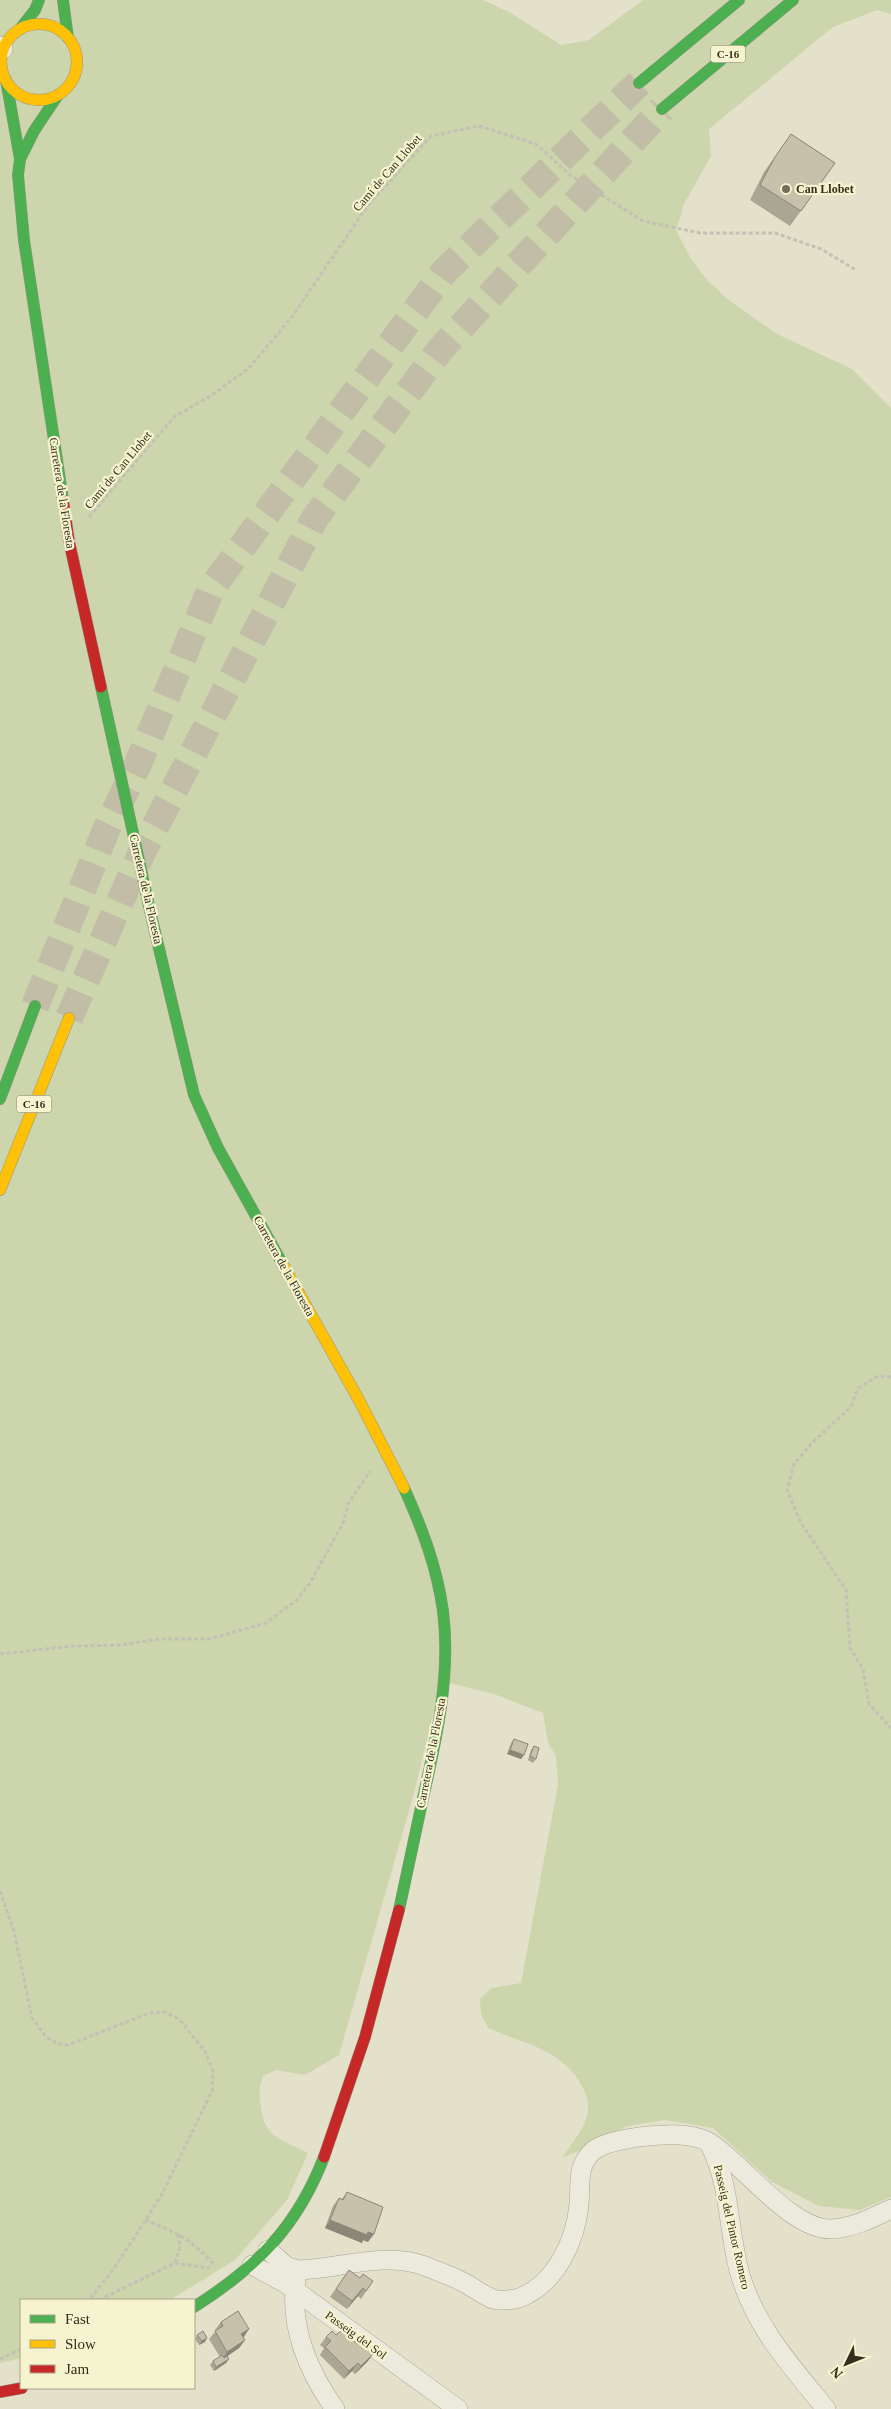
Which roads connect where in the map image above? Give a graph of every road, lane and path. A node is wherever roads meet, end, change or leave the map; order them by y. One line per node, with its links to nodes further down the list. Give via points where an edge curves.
1 (39, 0): 5 (main road)
2 (63, 0): 6 (main road)
3 (739, 0): 9 (main road, C-16)
4 (794, 0): 11 (main road, C-16)
5 (20, 29): 6 (main road, via 44,24 56,28); 7 (main road)
6 (68, 38): 10 (main road, via 74,45 77,70 73,81)
7 (2, 47): 8 (main road, via 1,61)
8 (6, 80): 10 (main road, via 18,94 30,99 42,100); 12 (main road, Carretera de la Floresta)
9 (639, 83)
10 (58, 95): 12 (main road, Carretera de la Floresta)
11 (662, 109)
12 (20, 159): 14 (main road, Carretera de la Floresta, via 18,174 24,240)
13 (856, 270): 14 (path, Camí de Can Llobet, via 821,249 774,233 700,233 643,221 570,175 536,144 479,126 431,136 368,205 292,318 249,368 174,417)
14 (69, 541): 20 (main road, Carretera de la Floresta, via 194,1095 249,1205)
15 (35, 1006): 17 (main road, C-16)
16 (69, 1018): 18 (main road, C-16)
17 (0, 1099)
18 (0, 1190)
19 (891, 1377): 22 (path, via 878,1376 858,1388 851,1407 794,1464 787,1490 801,1523 846,1590 850,1648 863,1669 869,1704)
20 (380, 1441): 21 (path, via 376,1462 348,1504 343,1523 310,1583 298,1598 266,1623 209,1639 161,1639); 28 (main road, Carretera de la Floresta, via 421,1526 437,1582 445,1649 439,1722 386,1969 362,2051 313,2185 291,2222)
21 (0, 1654)
22 (891, 1728)
23 (0, 1891): 26 (path, via 14,1932 32,2018 46,2037 68,2045 149,2013 165,2012 179,2019 205,2051 213,2071 212,2091 161,2196)
24 (708, 2142): 25 (street, via 811,2227 830,2229 858,2224); 31 (street, via 668,2134 615,2142 593,2151 580,2170 580,2202 575,2231 563,2258 542,2283 518,2299 494,2299 462,2282 405,2260 377,2259); 42 (street, Passeig del Pintor Romero, via 721,2168 740,2273 751,2306 774,2344)
25 (891, 2209)
26 (145, 2220): 27 (path); 33 (path, via 113,2270)
27 (178, 2233): 29 (path, via 180,2247); 29 (path, via 200,2248 218,2270)
28 (268, 2250): 30 (main road, Carretera de la Floresta); 31 (street, via 287,2267)
29 (175, 2263): 34 (path)
30 (252, 2265): 32 (street, Passeig del Sol); 35 (main road, Carretera de la Floresta)
31 (298, 2270): 32 (street)
32 (294, 2290): 40 (street, via 299,2336 320,2388); 41 (street, Passeig del Sol)
33 (89, 2299)
34 (101, 2299)
35 (195, 2306)
36 (20, 2349): 37 (path)
37 (0, 2359)
38 (20, 2388): 39 (main road)
39 (0, 2392)
40 (335, 2409)
41 (458, 2409)
42 (826, 2409)

